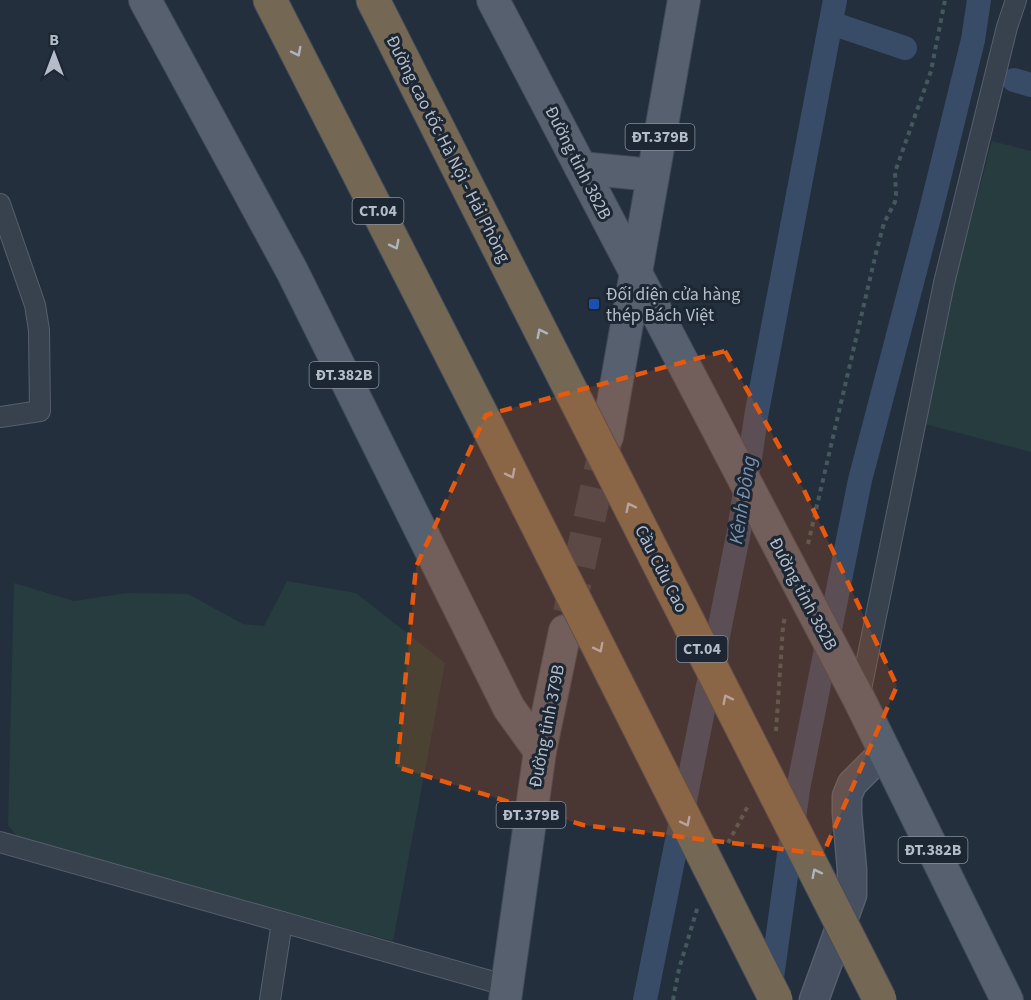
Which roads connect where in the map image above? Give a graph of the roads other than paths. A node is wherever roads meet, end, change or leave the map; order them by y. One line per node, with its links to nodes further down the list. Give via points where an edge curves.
1 (145, 0): 16 (main road, ĐT.382B, via 292,271 509,708)
2 (270, 0): 22 (highway, CT.04, one-way to 22, bridge)
3 (373, 0): 11 (highway, Đường cao tốc Hà Nội - Hải Phòng / CT.04)
4 (493, 0): 7 (main road, Đường tỉnh 382B / ĐT.382B)
5 (684, 0): 8 (main road, ĐT.379B)
6 (1016, 0): 15 (street, via 1006,27 944,283)
7 (581, 168): 8 (main road); 10 (main road, Đường tỉnh 382B / ĐT.382B)
8 (653, 175): 10 (main road, ĐT.379B)
9 (0, 204): 12 (street, via 35,305 40,411)
10 (636, 275): 13 (main road, ĐT.379B); 15 (main road, Đường tỉnh 382B / ĐT.382B)
11 (524, 298): 24 (highway, Cầu Cửu Cao / CT.04, one-way to 11, bridge)
12 (0, 417)
13 (607, 437)
14 (565, 631): 16 (main road, Đường tỉnh 379B / ĐT.379B)
15 (853, 689): 17 (main road, Đường tỉnh 382B / ĐT.382B)
16 (540, 751): 20 (main road, Đường tỉnh 379B / ĐT.379B)
17 (885, 751): 23 (main road, via 852,784 847,796 852,895); 25 (main road, Đường tỉnh 382B / ĐT.382B)
18 (0, 842): 19 (street)
19 (282, 922): 20 (street); 21 (street)
20 (507, 993)
21 (270, 1000)
22 (776, 1000)
23 (814, 1000)
24 (880, 1000)
25 (1007, 1000)

